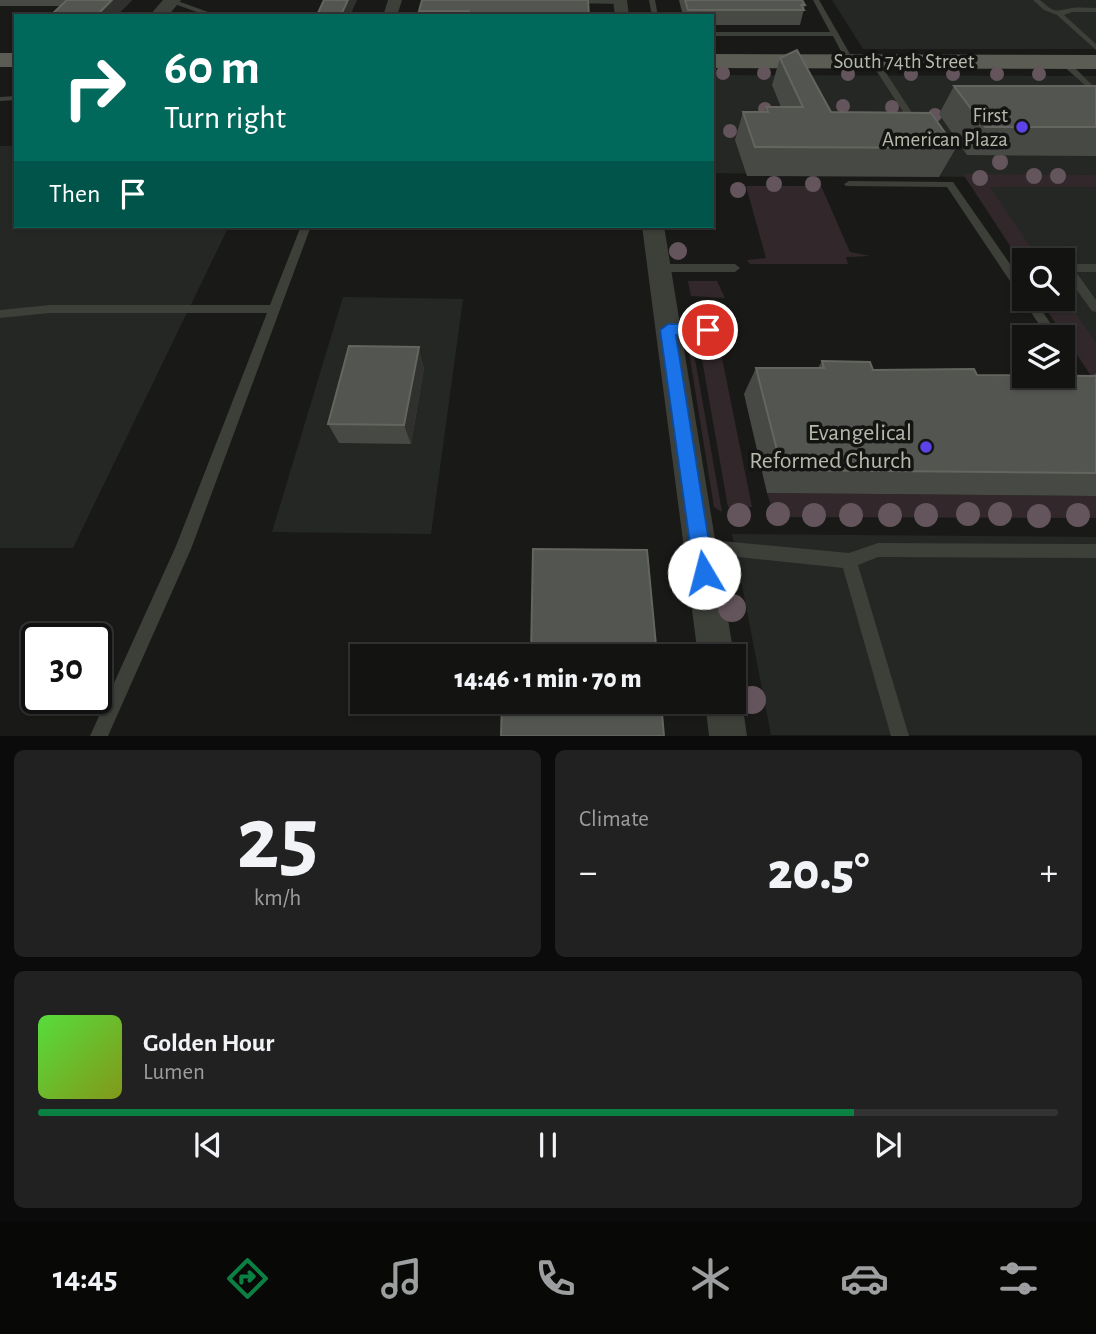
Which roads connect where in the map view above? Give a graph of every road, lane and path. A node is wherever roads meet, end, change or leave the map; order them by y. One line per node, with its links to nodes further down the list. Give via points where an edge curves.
1 (171, 0): 7 (street); 8 (lane)
2 (816, 0): 11 (lane)
3 (1035, 0): 9 (lane)
4 (558, 2): 5 (lane)
5 (621, 6)
6 (1096, 10): 9 (lane)
7 (160, 14)
8 (210, 14)
9 (1059, 14): 12 (lane)
10 (714, 34): 11 (lane)
11 (834, 34): 14 (lane)
12 (1096, 48)
13 (714, 61): 14 (main road, South 74th Street)
14 (850, 61): 15 (main road, South 74th Street)
15 (874, 61): 16 (main road, South 74th Street); 19 (lane)
16 (1064, 62): 17 (main road, South 74th Street); 18 (lane)
17 (1096, 62)
18 (1096, 93)
19 (914, 122)
20 (849, 184): 26 (lane, via 950,184)
21 (305, 228): 28 (lane)
22 (653, 228): 23 (street)
23 (659, 268): 24 (lane); 30 (street)
24 (735, 268)
25 (1096, 268): 27 (lane, via 1067,268)
26 (1012, 275)
27 (1096, 308)
28 (272, 309): 29 (lane, via 50,309); 37 (lane, via 183,549)
29 (0, 314)
30 (668, 330): 31 (lane); 32 (street)
31 (722, 330)
32 (700, 546): 34 (lane); 35 (street)
33 (1096, 551): 34 (lane, via 878,550)
34 (849, 561): 39 (lane)
35 (714, 644)
36 (724, 714): 38 (street)
37 (99, 736)
38 (727, 736)
39 (900, 736)

